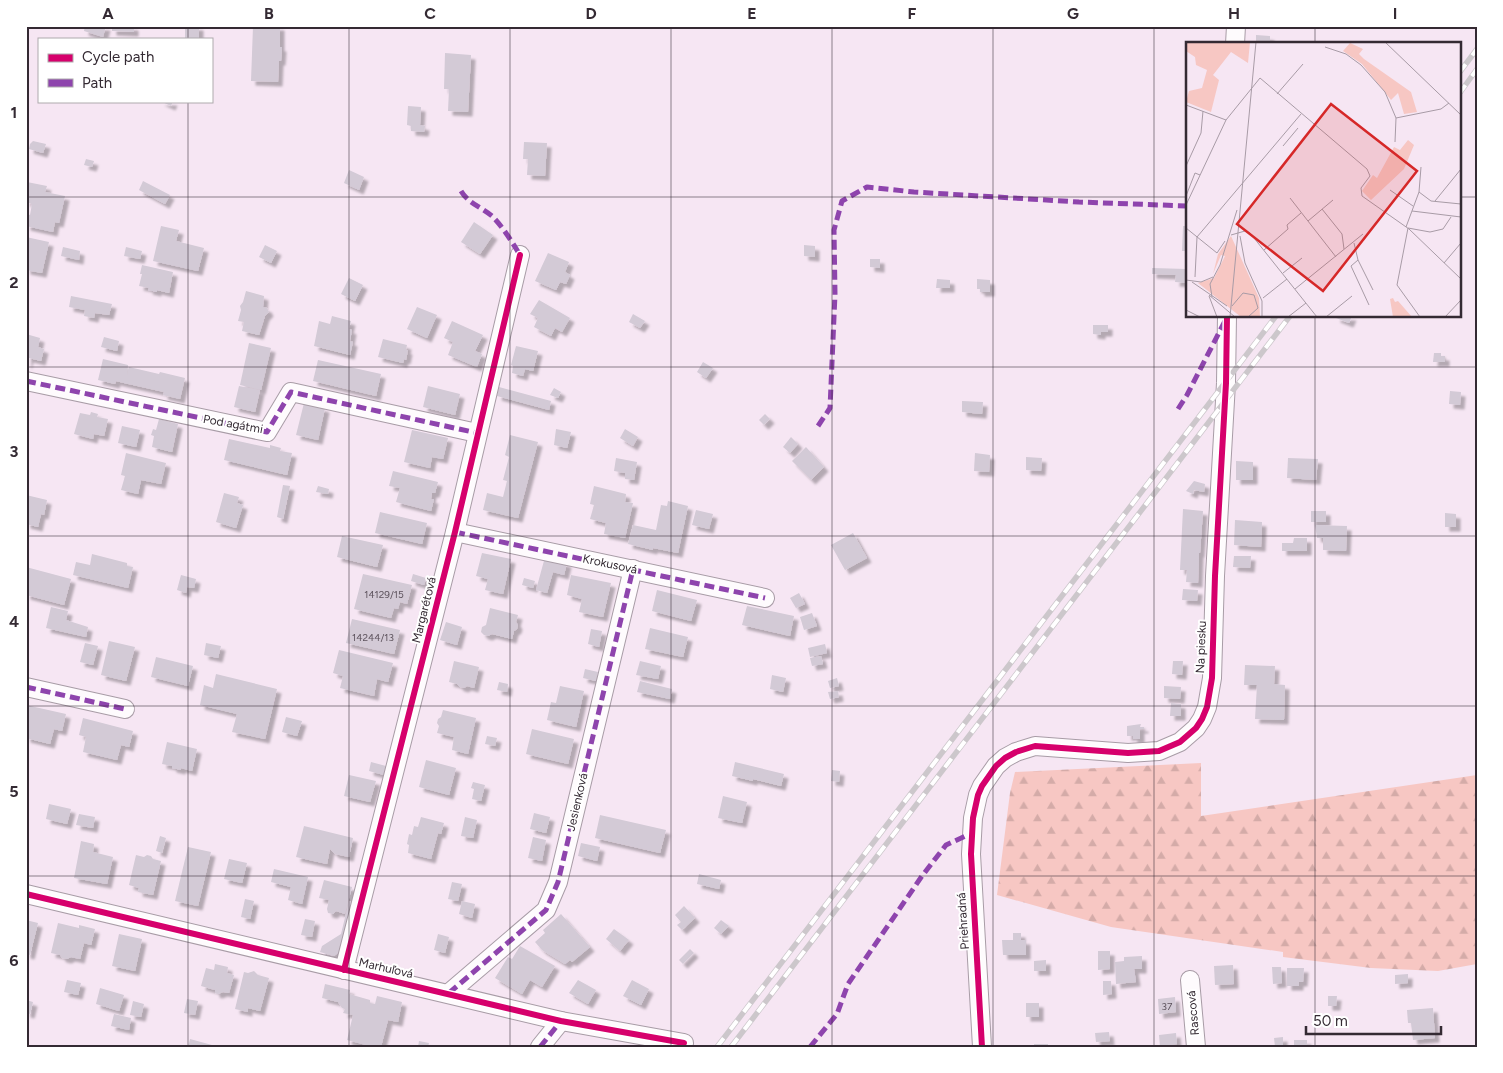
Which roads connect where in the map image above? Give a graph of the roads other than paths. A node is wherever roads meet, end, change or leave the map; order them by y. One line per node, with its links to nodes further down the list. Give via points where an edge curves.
1 (1236, 26): 2 (street)
2 (1235, 42)
3 (520, 255): 6 (street, Margarétová)
4 (1227, 318): 12 (street, Na piesku, via 1212,678 1202,719 1180,742 1159,751 1128,753 1052,746 1025,748 996,766)
5 (26, 381): 6 (street, Pod agátmi, via 267,432 291,392)
6 (477, 433): 7 (street, Margarétová)
7 (455, 532): 8 (street, Krokusová); 14 (street, Margarétová)
8 (633, 569): 9 (street, Krokusová); 16 (street, Jesienková, via 558,882 546,910)
9 (765, 598)
10 (26, 687): 11 (street)
11 (125, 709)
12 (978, 795): 20 (street, Priehradná, via 971,854)
13 (26, 894): 14 (street, Marhuľová)
14 (344, 970): 16 (street, Marhuľová)
15 (1190, 980): 21 (street, Rascová)
16 (449, 993): 17 (street, Marhuľová)
17 (561, 1021): 18 (street, Marhuľová); 19 (street)
18 (684, 1044)
19 (540, 1047)
20 (982, 1047)
21 (1196, 1047)

